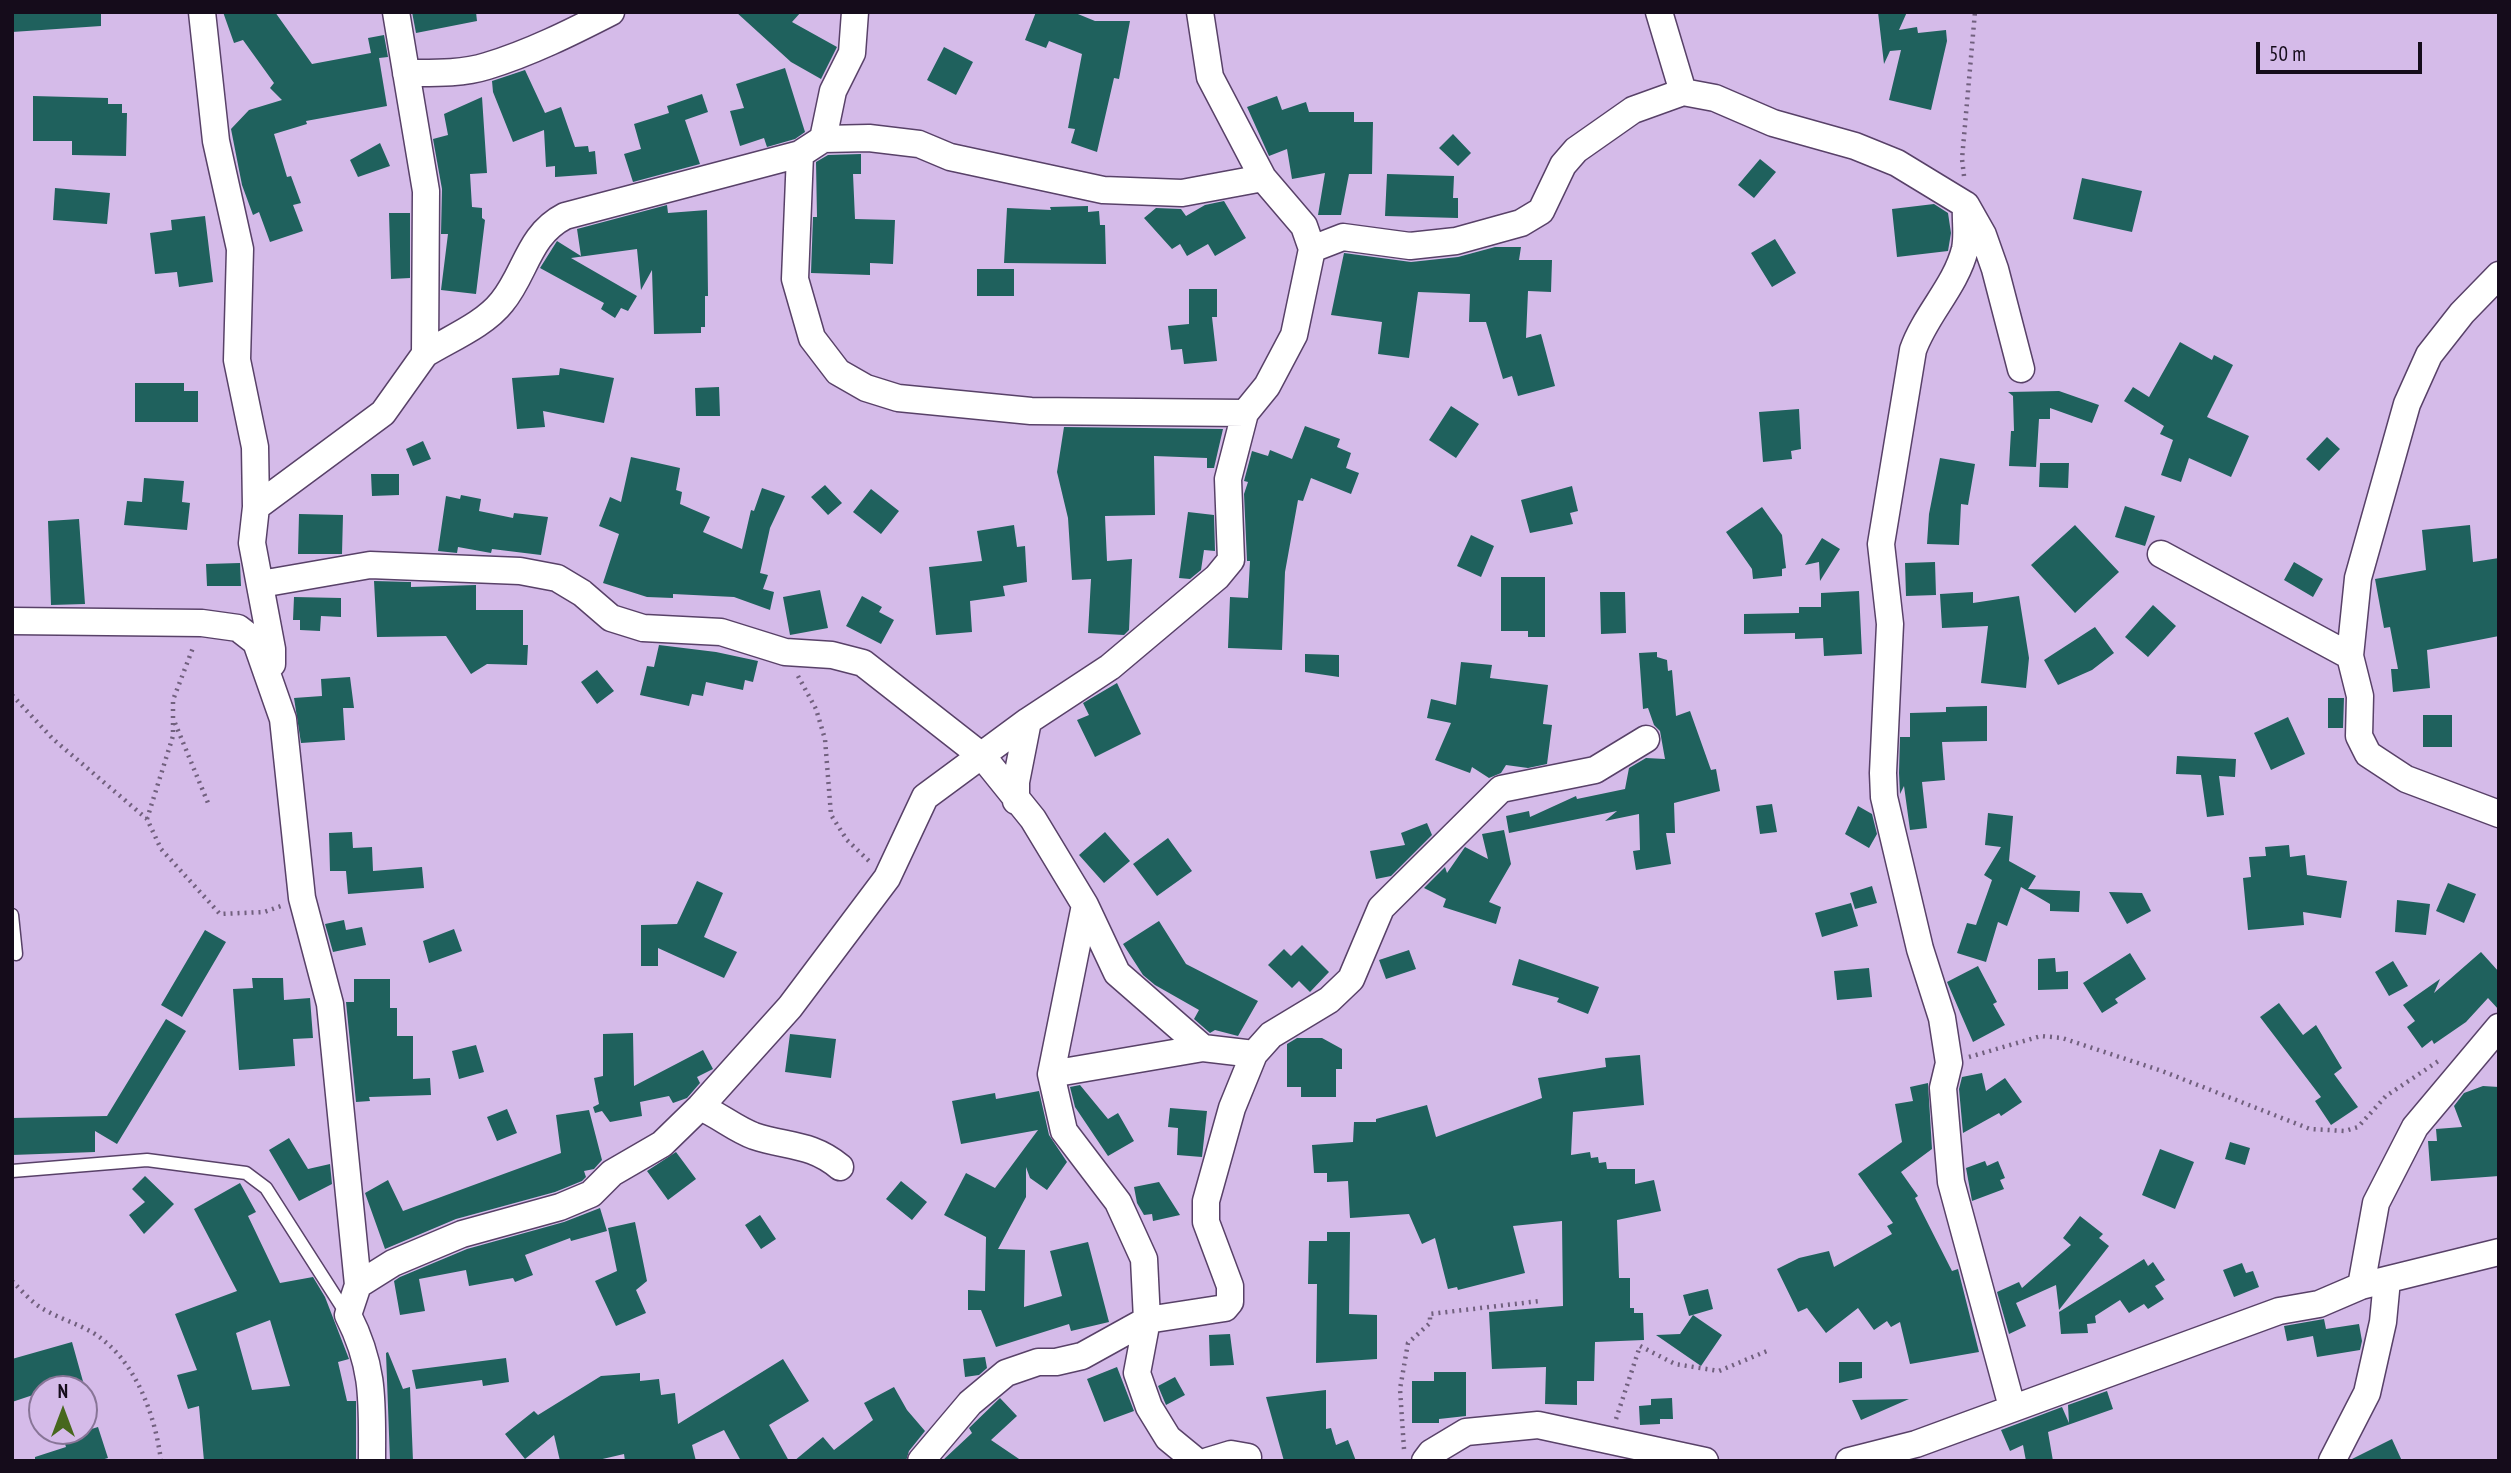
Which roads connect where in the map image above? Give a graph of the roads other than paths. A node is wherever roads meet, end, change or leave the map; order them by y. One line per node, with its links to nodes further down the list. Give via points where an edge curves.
1 (202, 12): 18 (street, via 216,141 240,249 237,360 254,447)
2 (397, 12): 7 (street)
3 (611, 12): 7 (street, via 486,67)
4 (855, 12): 9 (street, via 852,53 833,91)
5 (1200, 12): 11 (street, via 1210,77)
6 (1659, 12): 8 (street)
7 (406, 73): 15 (street, via 426,191)
8 (1683, 92): 12 (street, via 1715,97 1773,123 1897,163); 13 (street, via 1633,110 1576,150 1563,165 1541,211 1521,223 1456,241 1410,246 1343,237)
9 (823, 139): 10 (street); 11 (street, via 919,144 950,157 1103,190 1182,193)
10 (800, 154): 15 (street, via 550,223 524,259 502,303); 17 (street, via 796,279 812,338 838,372 866,388 898,398 1031,411)
11 (1264, 178): 13 (street, via 1304,226)
12 (1966, 205): 16 (street, via 1995,269); 45 (street, via 1965,249 1913,350 1881,544 1890,624 1884,797 1920,950 1942,1018 1949,1063 1943,1088 1951,1182)
13 (1312, 249): 17 (street, via 1294,335 1267,386)
14 (2499, 275): 22 (street, via 2429,355 2407,404 2358,578)
15 (425, 354): 18 (street, via 383,413)
16 (2021, 369)
17 (1245, 414): 24 (street, via 1228,479 1231,560 1110,667)
18 (256, 507): 20 (street, via 252,543)
19 (2161, 554): 22 (street)
20 (261, 584): 23 (street, via 272,649); 26 (street, via 370,565 520,571 557,578 611,618 643,628 721,632 785,652 832,655 863,663)
21 (12, 621): 23 (street, via 202,623 238,628 256,642)
22 (2350, 656): 28 (street, via 2360,696 2359,736 2368,754 2406,779)
23 (272, 684): 41 (street, via 283,719 302,898 330,1004)
24 (1028, 721): 26 (street); 27 (street)
25 (1646, 739): 34 (street, via 1595,770 1501,789 1381,908 1351,979 1329,1000 1271,1035)
26 (982, 757): 27 (street); 36 (street, via 925,797 887,878 790,1007)
27 (1016, 801): 29 (street, via 1033,818)
28 (2499, 814)
29 (1085, 905): 33 (street, via 1118,973); 35 (street)
30 (12, 915): 31 (lane)
31 (16, 954)
32 (2499, 1027): 42 (street, via 2415,1127 2376,1203)
33 (1203, 1048): 34 (street); 35 (street)
34 (1254, 1054): 44 (street, via 1232,1108 1206,1201 1206,1222 1230,1286 1230,1302 1225,1308)
35 (1051, 1074): 44 (street, via 1064,1131 1118,1202 1144,1259)
36 (701, 1107): 37 (street, via 751,1135 823,1153); 41 (street, via 662,1144 612,1172 591,1194 560,1208 463,1234 393,1263)
37 (840, 1167)
38 (12, 1171): 43 (lane, via 147,1160 246,1173 266,1188)
39 (2499, 1252): 40 (street)
40 (2387, 1280): 42 (street); 54 (street, via 2367,1393)
41 (358, 1285): 43 (street)
42 (2361, 1286): 45 (street)
43 (348, 1315): 47 (street, via 364,1347 372,1387)
44 (1147, 1320): 48 (street, via 1082,1356 1038,1362 1006,1373 970,1403); 49 (street, via 1137,1373 1149,1407 1168,1438)
45 (2012, 1407): 53 (street, via 1916,1444)
46 (1248, 1457): 50 (street, via 1231,1454)
47 (372, 1461)
48 (921, 1461)
49 (1196, 1461)
50 (1208, 1461)
51 (1425, 1461): 52 (street, via 1466,1432 1538,1425)
52 (1705, 1461)
53 (1849, 1461)
54 (2332, 1461)

